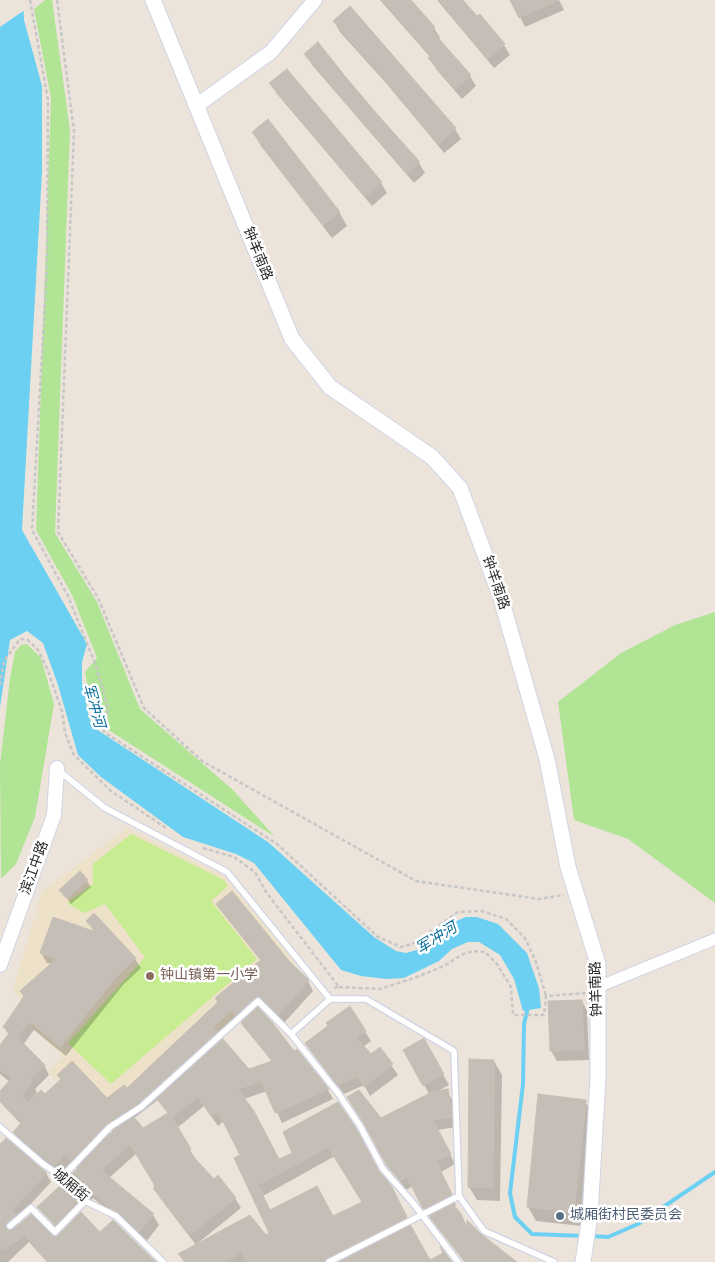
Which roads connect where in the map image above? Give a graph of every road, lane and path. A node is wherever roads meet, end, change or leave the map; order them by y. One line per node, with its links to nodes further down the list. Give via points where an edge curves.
1 (30, 0): 16 (path, via 48,100 47,266 32,530 68,596 95,663 108,708 104,732 277,844 378,937 402,947 412,944 458,912 482,911 506,920 525,938)
2 (57, 0): 10 (path, via 74,131 58,532 98,598 144,708 202,761 416,881 539,899)
3 (153, 0): 5 (main road, 钟羊南路)
4 (315, 0): 5 (street, via 271,52)
5 (196, 106): 10 (main road, 钟羊南路, via 292,339 330,387 432,457 460,488 503,604 547,759)
6 (0, 686): 8 (path, via 4,661 20,639 28,640 38,650 47,668 74,755 111,791)
7 (57, 768): 12 (street, 滨江中路, via 54,815); 15 (lane, via 105,808 227,872)
8 (168, 830)
9 (196, 846): 13 (path, via 234,856 248,865)
10 (576, 893): 14 (main road, 钟羊南路, via 598,964)
11 (715, 940): 14 (street)
12 (0, 965)
13 (339, 987): 15 (path); 16 (path, via 380,989 444,966 473,951 485,952 497,964 511,987 513,1014 544,1015)
14 (598, 989): 16 (path); 25 (main road, 钟羊南路, via 598,1078 590,1215)
15 (323, 990): 17 (lane)
16 (546, 996)
17 (330, 999): 18 (lane); 21 (lane, via 366,999 454,1051)
18 (291, 1034): 20 (lane, via 258,1001 141,1108 110,1127); 23 (lane, via 344,1101 383,1169)
19 (0, 1126): 20 (lane, 城厢街)
20 (62, 1177): 22 (lane, 城厢街)
21 (459, 1196): 23 (lane); 29 (lane, via 484,1231)
22 (85, 1201): 24 (lane, via 54,1232 31,1208); 26 (lane, 城厢街, via 116,1216)
23 (421, 1214): 27 (lane); 28 (lane)
24 (10, 1226)
25 (584, 1256)
26 (163, 1262)
27 (329, 1262)
28 (458, 1262)
29 (554, 1262)

